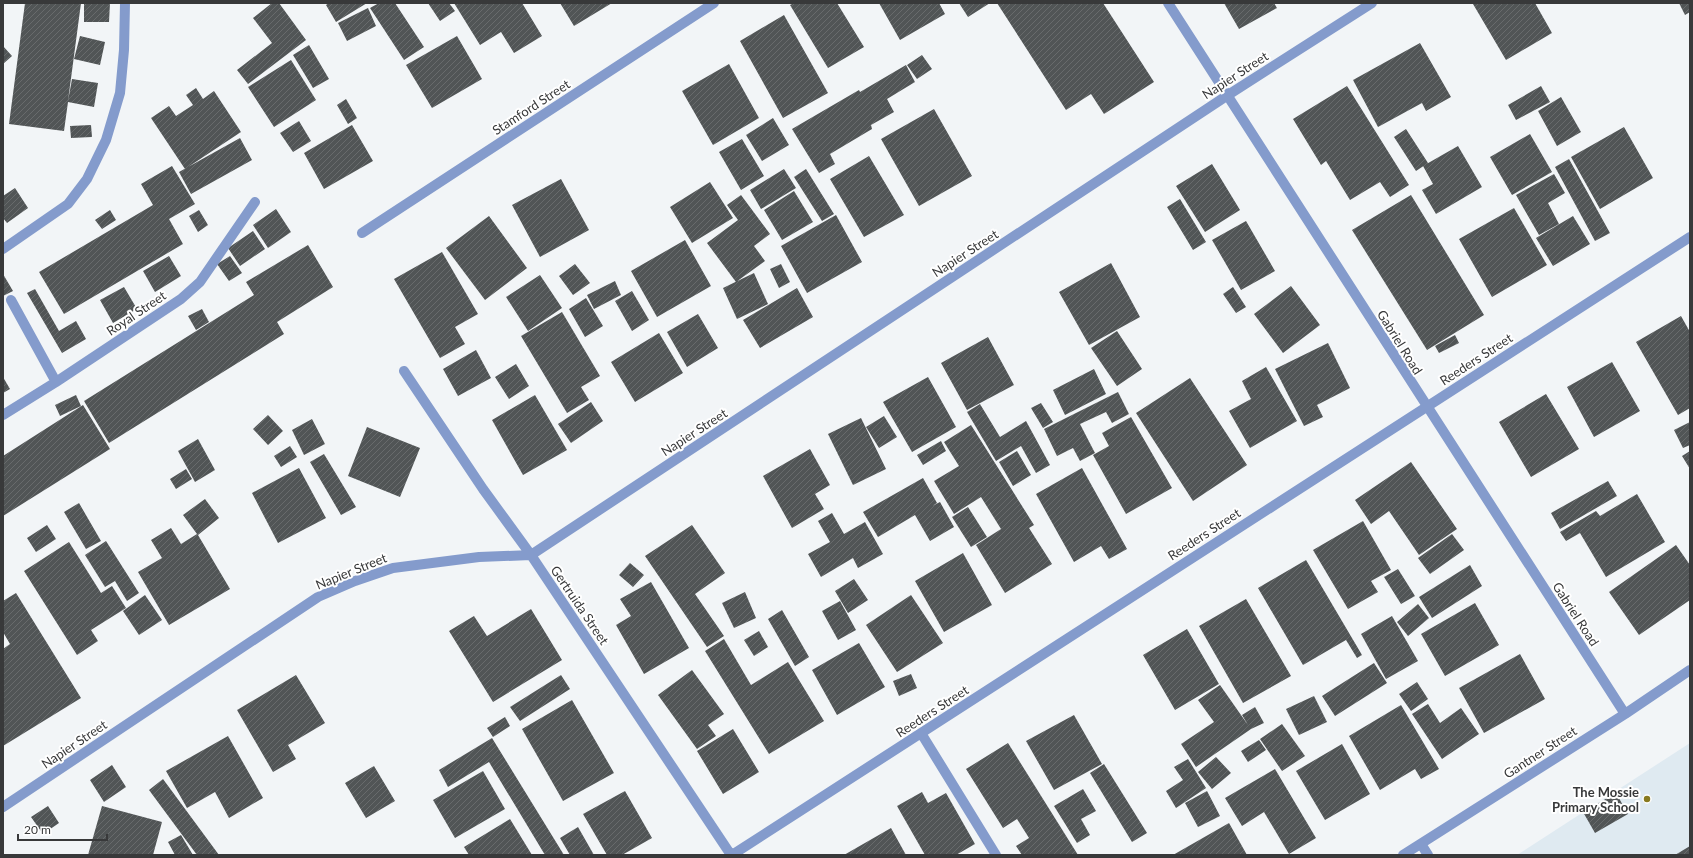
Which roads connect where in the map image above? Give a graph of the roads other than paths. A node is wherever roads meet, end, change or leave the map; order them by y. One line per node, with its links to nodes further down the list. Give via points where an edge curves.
1 (125, 3): 9 (street, via 120,93 106,140 87,179 68,204)
2 (714, 3): 7 (street, Stamford Street)
3 (1168, 3): 5 (street, Gabriel Road)
4 (1372, 3): 5 (street, Napier Street)
5 (1228, 95): 13 (street, Gabriel Road); 15 (street, Napier Street)
6 (255, 202): 12 (street, Royal Street, via 200,282 181,299)
7 (362, 233)
8 (1690, 237): 13 (street, Reeders Street)
9 (3, 249)
10 (11, 300): 12 (street)
11 (404, 371): 15 (street, Gertruida Street, via 483,489)
12 (56, 382): 14 (street, Royal Street)
13 (1426, 406): 17 (street, Gabriel Road); 18 (street, Reeders Street)
14 (3, 415)
15 (531, 555): 19 (street, Napier Street, via 479,557 393,568 318,597); 21 (street, Gertruida Street)
16 (1690, 670): 17 (street, Gantner Street)
17 (1625, 714): 20 (street, Gantner Street)
18 (921, 733): 21 (street, Reeders Street); 22 (street)
19 (3, 807)
20 (1421, 844): 23 (street, Gantner Street); 24 (street)
21 (732, 855)
22 (996, 855)
23 (1403, 855)
24 (1428, 855)

